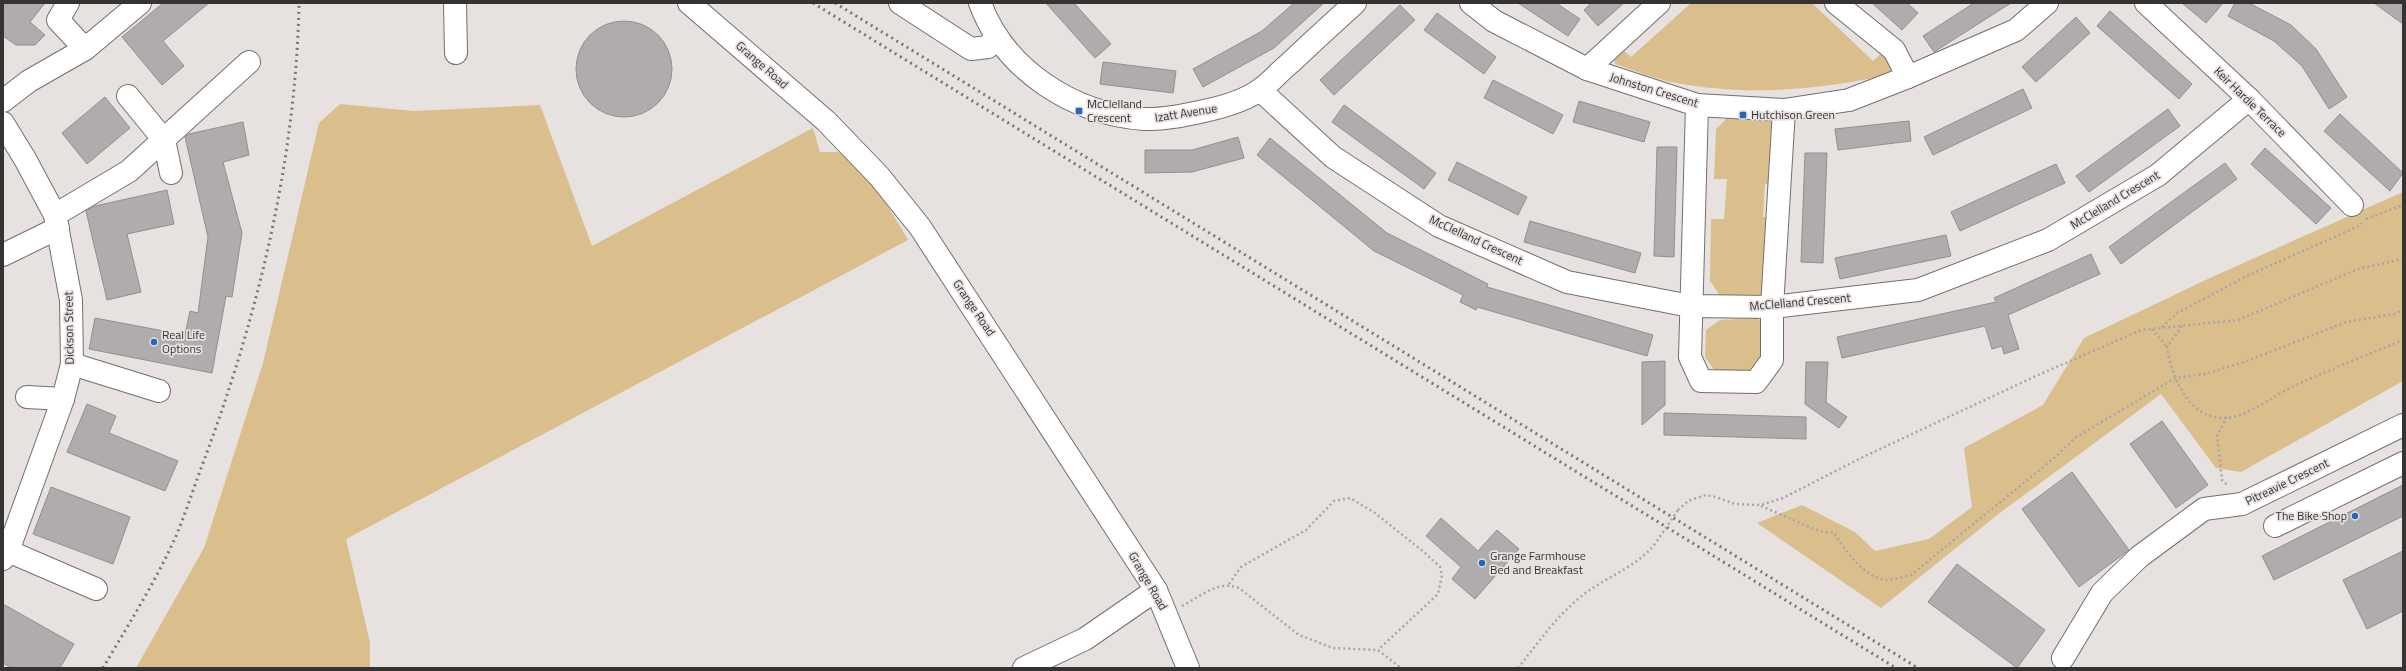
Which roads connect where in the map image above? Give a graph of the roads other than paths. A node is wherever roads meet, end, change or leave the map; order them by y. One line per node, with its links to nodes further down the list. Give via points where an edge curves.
1 (68, 3): 14 (street, via 58,20)
2 (140, 3): 14 (street)
3 (455, 3): 15 (street)
4 (689, 3): 42 (street, Grange Road, via 826,121 884,181 928,240)
5 (900, 3): 13 (street, via 971,49 988,47)
6 (980, 3): 13 (street, Izatt Avenue)
7 (1355, 3): 19 (street, Izatt Avenue)
8 (1470, 3): 17 (street, Johnston Crescent, via 1494,21)
9 (1659, 3): 17 (street, Johnston Crescent)
10 (1836, 3): 18 (street, via 1894,50)
11 (2047, 3): 18 (street, Johnston Crescent, via 2016,30)
12 (2146, 3): 21 (street, Keir Hardie Terrace)
13 (996, 36): 19 (street, Izatt Avenue, via 1019,64 1044,84 1074,102 1108,112 1145,119 1187,115 1224,106)
14 (85, 49): 22 (street, via 29,81)
15 (456, 53)
16 (249, 62): 26 (street)
17 (1587, 69): 23 (street, Johnston Crescent)
18 (1908, 77): 24 (street, Johnston Crescent, via 1849,100)
19 (1260, 90): 31 (street, McClelland Crescent, via 1333,157 1440,226 1567,282)
20 (128, 96): 26 (street)
21 (2249, 99): 28 (street, Keir Hardie Terrace); 32 (street, McClelland Crescent, via 2158,175 2048,240 1918,290)
22 (3, 100)
23 (1697, 105): 24 (street, Johnston Crescent); 31 (street)
24 (1784, 110): 32 (street)
25 (3, 123): 29 (street, Dickson Street, via 25,159)
26 (164, 140): 27 (street); 29 (street, via 128,171)
27 (171, 173)
28 (2358, 212)
29 (56, 221): 30 (street); 33 (street, Dickson Street, via 71,300)
30 (3, 255)
31 (1690, 306): 32 (street, McClelland Crescent); 32 (street, via 1690,357 1701,381 1756,382 1772,360)
32 (1772, 307)
33 (72, 364): 34 (street); 36 (street, Dickson Street)
34 (158, 392)
35 (27, 397): 36 (street)
36 (63, 399): 40 (street, Dickson Street)
37 (2403, 425): 43 (street, Pitreavie Crescent, via 2242,504 2204,509 2139,557 2102,593)
38 (2403, 463): 39 (street)
39 (2275, 526)
40 (5, 555): 41 (street)
41 (96, 589)
42 (1156, 590): 44 (street, via 1085,639); 45 (street, Grange Road)
43 (2063, 658)
44 (1024, 668)
45 (1188, 668)

